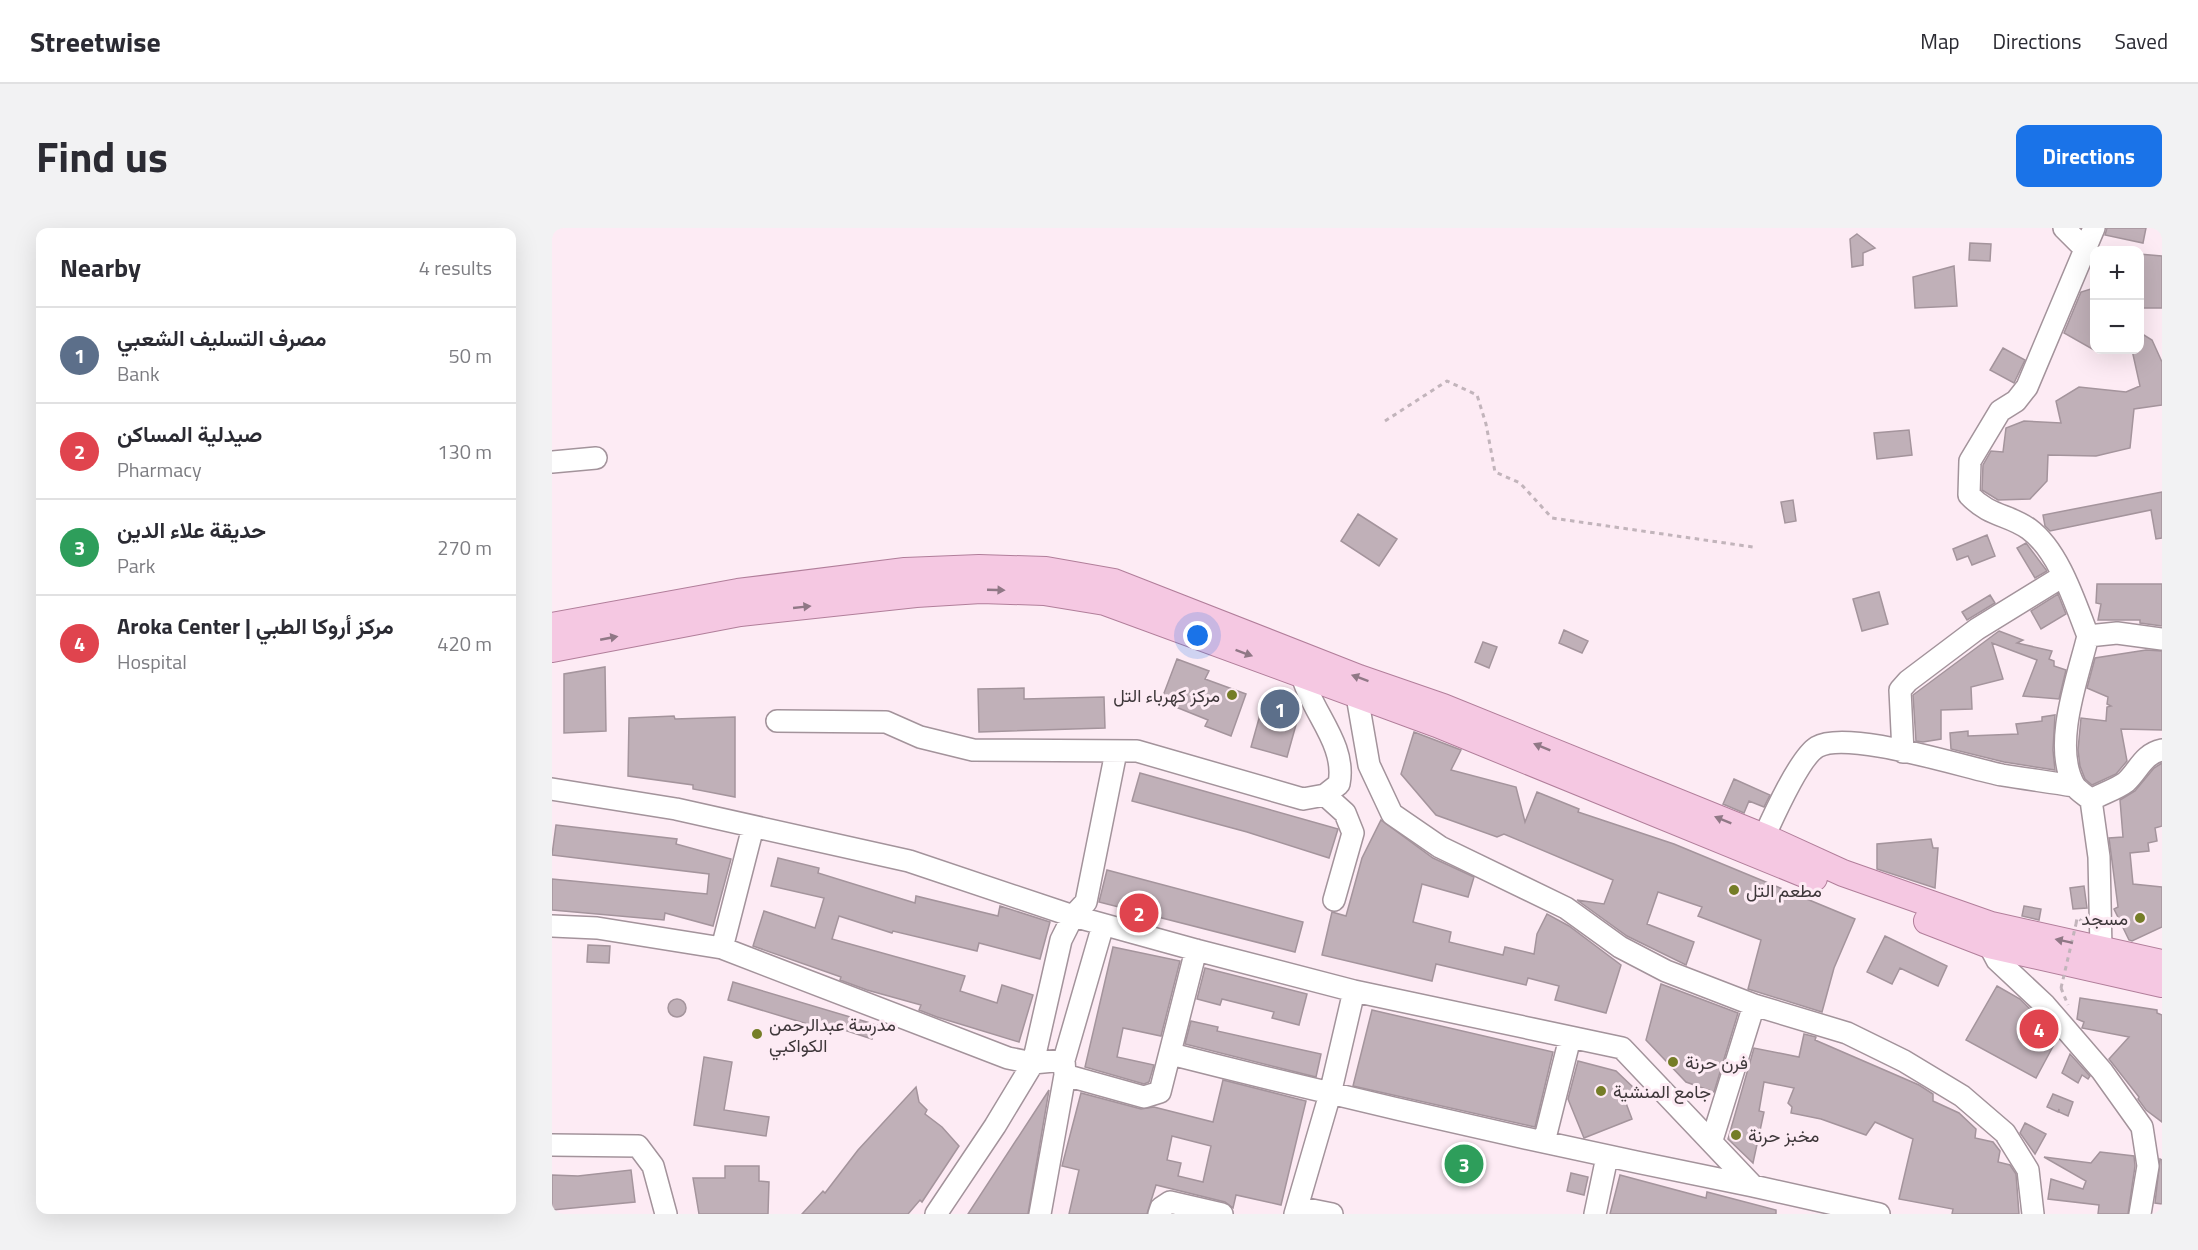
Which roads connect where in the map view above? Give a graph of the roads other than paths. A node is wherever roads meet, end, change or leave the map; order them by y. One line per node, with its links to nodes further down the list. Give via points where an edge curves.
1 (2064, 228): 3 (street)
2 (2094, 228): 3 (street)
3 (2085, 249): 6 (street, via 2027,387 2001,411 1970,461 1969,495 1983,509 2031,530)
4 (596, 458): 5 (street)
5 (552, 462)
6 (2063, 576): 8 (street); 16 (street, via 1977,629 1908,681 1900,690)
7 (552, 626): 22 (main road, one-way to 7, via 1443,707 1114,582 1046,570 905,571 738,592)
8 (2088, 636): 9 (street, via 2117,633); 17 (street, via 2065,733 2067,764)
9 (2162, 639)
10 (552, 649): 11 (main road, one-way to 11, via 740,613 992,590 1044,592 1105,602)
11 (1302, 675): 12 (main road); 19 (street, via 1307,693 1337,749 1342,770 1339,784)
12 (1357, 696): 27 (main road, via 1437,724 1839,889); 34 (street, via 1369,765 1392,814 1440,847 1566,908 1620,947 1666,971)
13 (777, 722): 15 (street, via 886,722 920,737 973,750)
14 (2162, 750): 20 (street, via 2136,766 2126,782)
15 (1116, 752): 19 (street, via 1137,750 1303,799); 24 (street, via 1086,902)
16 (1904, 752): 17 (street, via 2001,775); 22 (street, via 1835,742 1817,747 1790,783)
17 (2074, 786): 20 (street)
18 (552, 789): 21 (street, via 676,809)
19 (1325, 795): 23 (street, via 1345,813 1353,833)
20 (2091, 800): 29 (street, via 2099,857)
21 (753, 827): 24 (street, via 909,861); 28 (street)
22 (1764, 837): 29 (main road, one-way to 22, via 1981,922 1843,873)
23 (1334, 900)
24 (1073, 916): 26 (street); 37 (street, via 1061,940)
25 (552, 926): 28 (street, via 597,928)
26 (1103, 926): 30 (street); 38 (street)
27 (1989, 945): 32 (main road); 40 (street, via 1997,960 2045,1005)
28 (722, 948): 37 (street, via 1008,1058)
29 (2101, 949): 31 (main road)
30 (1196, 950): 33 (street); 36 (street)
31 (2162, 963)
32 (2162, 984)
33 (1354, 991): 35 (street); 39 (street)
34 (1754, 1005): 41 (street); 56 (street, via 1847,1034 1904,1061 1962,1096 2005,1133 2028,1170)
35 (1570, 1038): 41 (street, via 1622,1048); 42 (street)
36 (1171, 1054): 38 (street, via 1160,1092 1144,1097); 39 (street)
37 (1033, 1063): 38 (street); 49 (street)
38 (1064, 1068): 50 (street)
39 (1330, 1094): 42 (street); 47 (street)
40 (2152, 1129): 57 (street)
41 (1712, 1140): 45 (street)
42 (1544, 1142): 44 (street)
43 (552, 1145): 48 (street, via 638,1146 653,1166)
44 (1607, 1157): 45 (street); 54 (street)
45 (1753, 1186): 46 (street)
46 (1825, 1208): 55 (street)
47 (1296, 1210): 53 (street)
48 (666, 1214)
49 (936, 1214)
50 (1040, 1214)
51 (1159, 1214): 52 (street, via 1170,1202)
52 (1222, 1214)
53 (1332, 1214)
54 (1595, 1214)
55 (1879, 1214)
56 (2033, 1214)
57 (2140, 1214)

